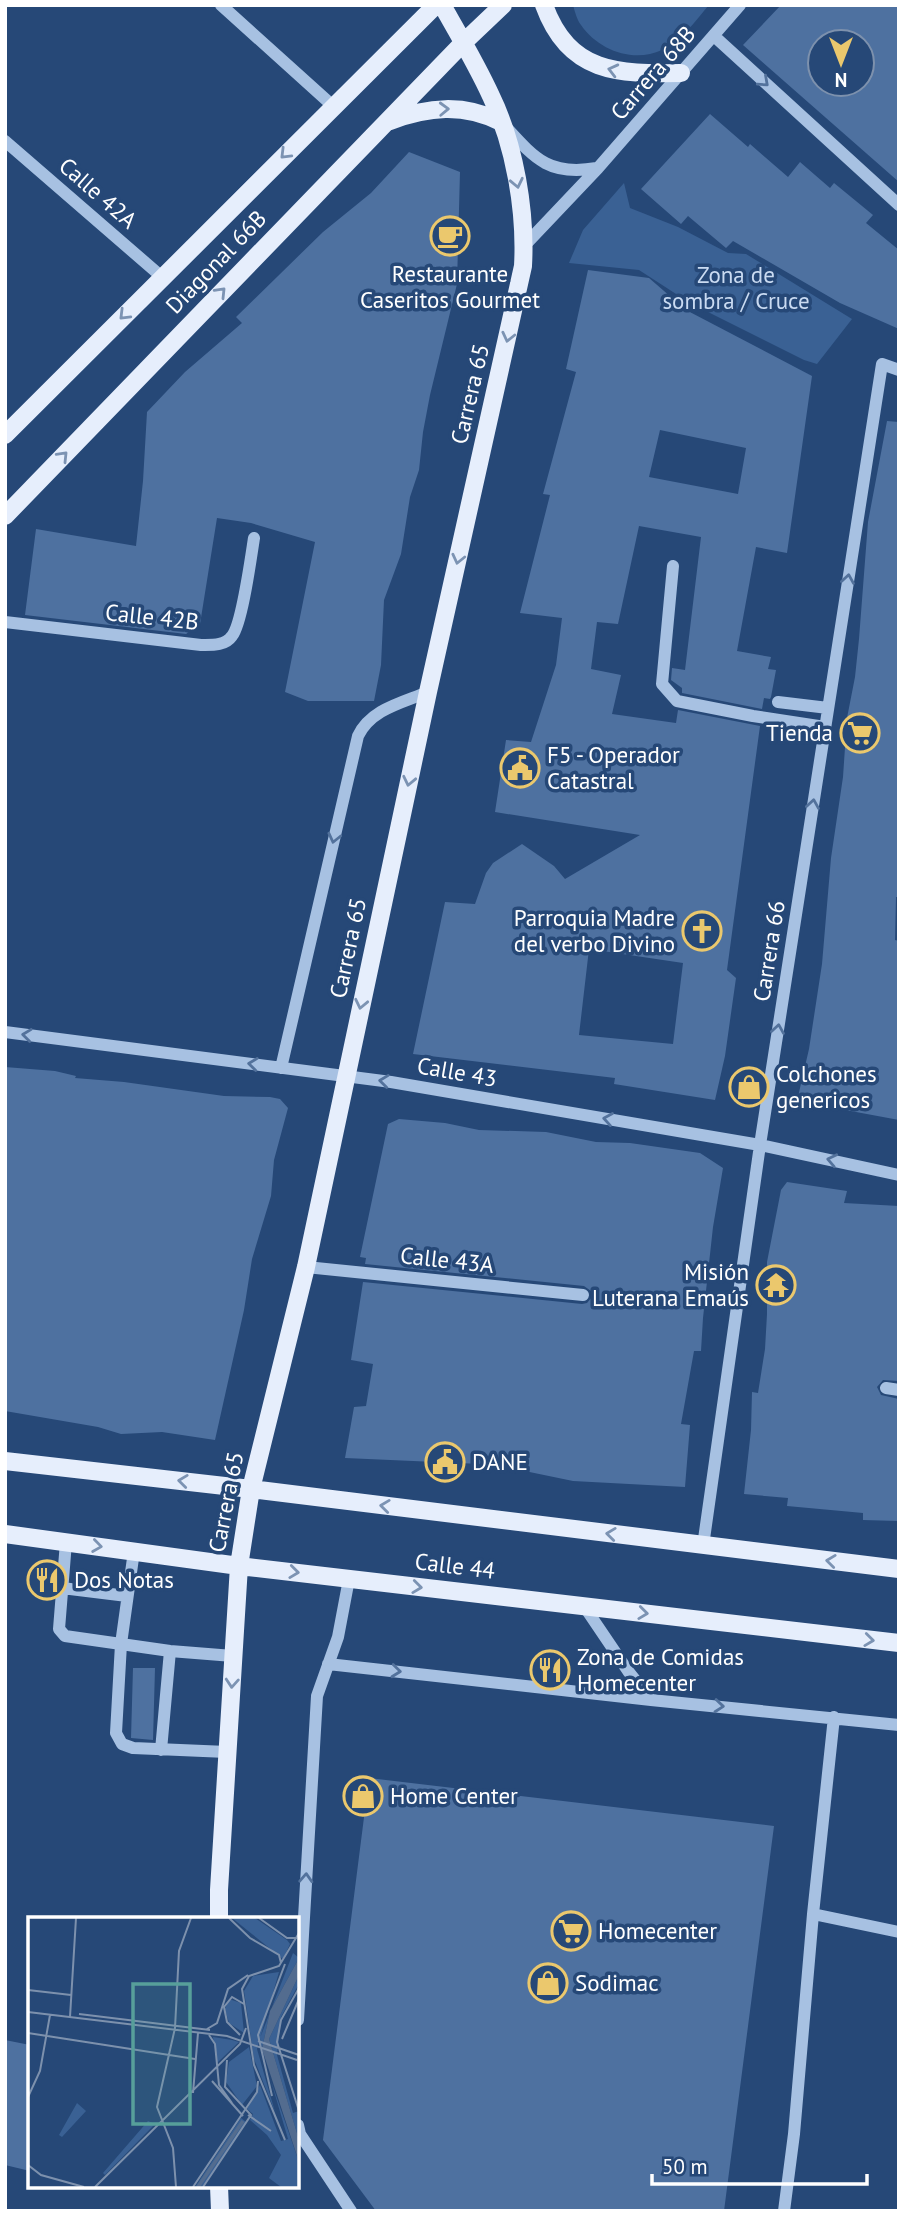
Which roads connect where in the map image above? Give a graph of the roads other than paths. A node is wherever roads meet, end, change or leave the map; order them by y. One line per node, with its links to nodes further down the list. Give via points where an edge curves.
1 (221, 5): 10 (street)
2 (436, 5): 10 (main road, Diagonal 66B)
3 (442, 5): 8 (main road, Carrera 65)
4 (503, 5): 8 (main road, Diagonal 66B)
5 (544, 5): 9 (main road, one-way to 5, via 623,72 590,62 556,31)
6 (740, 5): 7 (street, Carrera 68B)
7 (714, 36): 9 (street, Carrera 68B); 15 (street, one-way to 15)
8 (463, 43): 11 (main road, Carrera 65); 12 (main road, Diagonal 66B)
9 (681, 73): 14 (street, Carrera 68B)
10 (334, 106): 17 (main road, Diagonal 66B, one-way to 17)
11 (501, 122): 12 (main road, one-way to 11, via 439,108 466,109); 14 (street, via 544,163 578,172); 16 (main road, Carrera 65, one-way to 16, via 519,192)
12 (386, 123): 20 (main road, Diagonal 66B, one-way to 12)
13 (5, 141): 17 (street, Calle 42A)
14 (597, 168): 16 (street, Carrera 68B)
15 (899, 205)
16 (524, 246): 24 (main road, Carrera 65, one-way to 24, via 519,288)
17 (162, 277): 19 (main road, Diagonal 66B, one-way to 19)
18 (899, 370): 26 (street, Carrera 66, one-way to 18, via 882,365)
19 (5, 435)
20 (5, 516)
21 (254, 538): 23 (street, Calle 42B, via 238,625 232,638 219,645)
22 (673, 566): 27 (street, via 662,684 668,694 677,701)
23 (5, 622)
24 (428, 692): 29 (street, one-way to 29, via 377,713 363,724 358,736); 30 (main road, Carrera 65, one-way to 30)
25 (778, 702): 26 (street)
26 (828, 708): 27 (street, Carrera 66)
27 (825, 727): 31 (street, Carrera 66, one-way to 27)
28 (5, 1032): 29 (street, Calle 43, one-way to 28)
29 (281, 1068): 30 (street, Calle 43)
30 (345, 1077): 31 (street, Calle 43, one-way to 30); 33 (main road, Carrera 65)
31 (760, 1145): 32 (street, Calle 43, one-way to 31); 39 (street, Carrera 66)
32 (899, 1175)
33 (306, 1267): 34 (street, Calle 43A); 36 (main road, Carrera 65)
34 (583, 1295)
35 (5, 1461): 36 (main road, one-way to 35)
36 (251, 1489): 39 (main road, one-way to 36); 41 (main road, Carrera 65)
37 (5, 1534): 38 (main road, Calle 44)
38 (66, 1542): 40 (main road, Calle 44, one-way to 40); 44 (street)
39 (703, 1546): 42 (main road, one-way to 39)
40 (134, 1551): 41 (main road, Calle 44); 45 (street)
41 (239, 1566): 43 (main road, Calle 44, one-way to 43); 50 (main road, Carrera 65)
42 (899, 1569)
43 (349, 1578): 46 (main road, Calle 44, one-way to 46); 51 (street)
44 (62, 1588): 45 (street); 48 (street, via 59,1629 65,1636)
45 (127, 1596): 48 (street)
46 (584, 1606): 47 (main road, Calle 44, one-way to 47); 52 (street)
47 (899, 1643)
48 (121, 1644): 49 (street); 55 (street, via 116,1733 122,1744)
49 (170, 1650): 50 (street); 55 (street)
50 (233, 1656): 56 (main road, Carrera 65, one-way to 56)
51 (328, 1664): 52 (street, one-way to 52); 60 (street, one-way to 51, via 317,1696)
52 (651, 1700): 53 (street, one-way to 53)
53 (834, 1717): 54 (street); 57 (street)
54 (899, 1724)
55 (161, 1750): 56 (street)
56 (227, 1752): 58 (main road, Carrera 65)
57 (813, 1914): 59 (street); 65 (street)
58 (219, 1917)
59 (899, 1932)
60 (299, 2003)
61 (299, 2130): 64 (street)
62 (219, 2188): 63 (main road)
63 (219, 2211)
64 (351, 2211)
65 (784, 2211)

